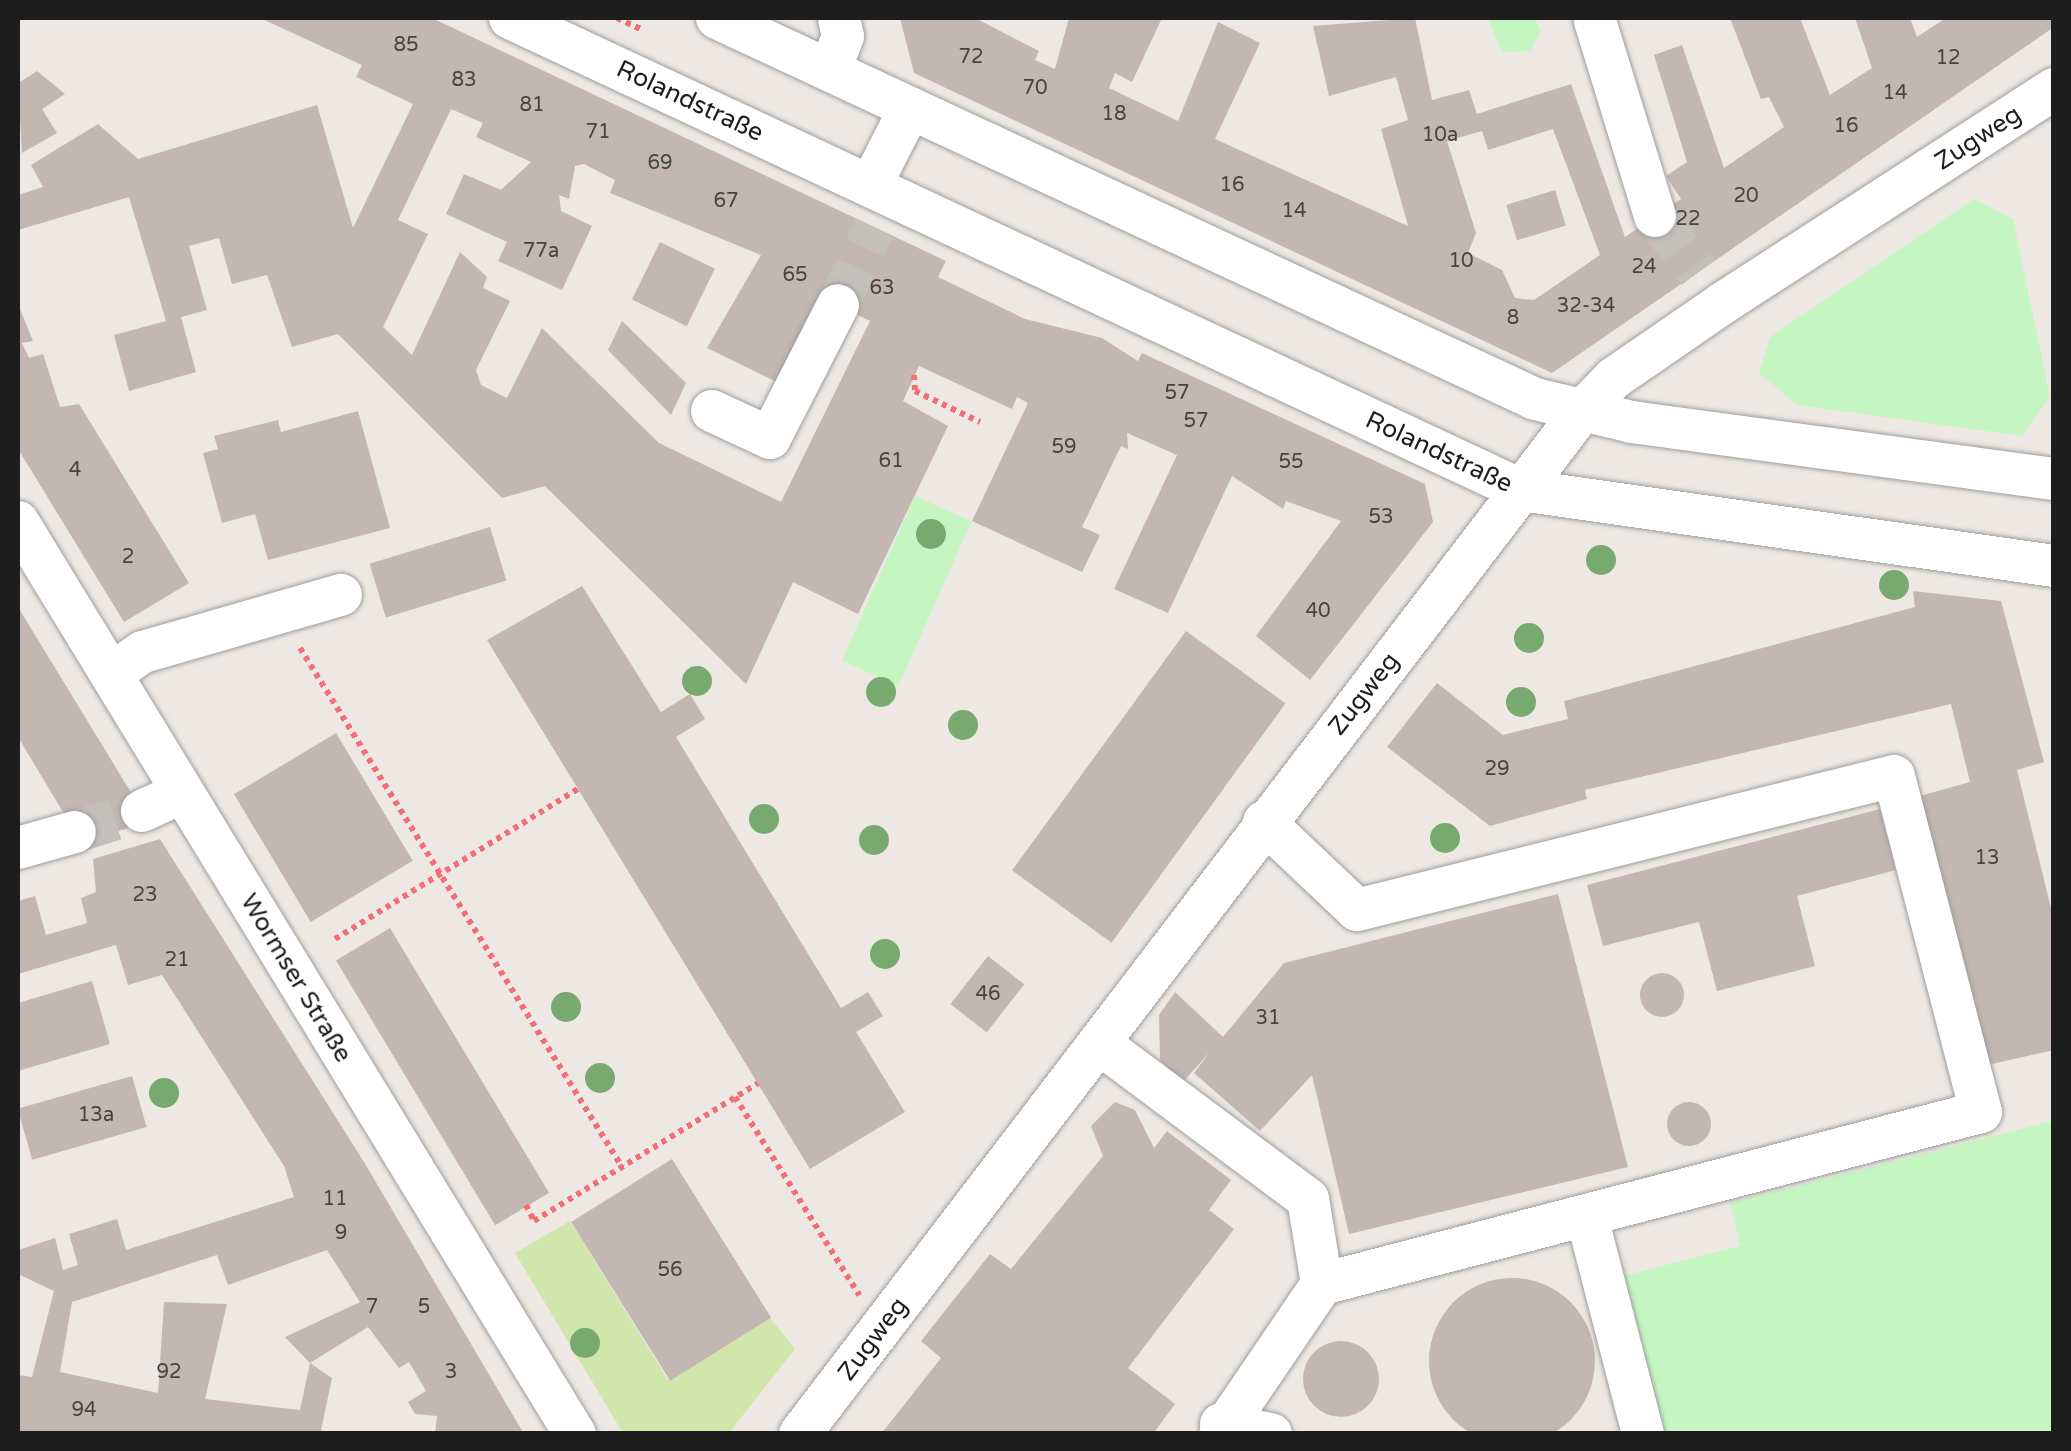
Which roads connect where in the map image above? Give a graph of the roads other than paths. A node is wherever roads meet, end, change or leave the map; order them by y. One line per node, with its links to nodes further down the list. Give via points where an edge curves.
1 (510, 18): 8 (street, Rolandstraße)
2 (717, 18): 5 (street)
3 (839, 18): 5 (street, via 843,36)
4 (1596, 21): 9 (street)
5 (830, 70): 7 (street)
6 (2050, 97): 12 (street, Zugweg, via 1710,288)
7 (910, 108): 8 (street); 12 (street)
8 (880, 202): 14 (street, Rolandstraße)
9 (1656, 216)
10 (838, 305): 11 (street, via 770,438)
11 (712, 411)
12 (1580, 412): 13 (street); 14 (street, Zugweg)
13 (2054, 479)
14 (1521, 490): 16 (street, Rolandstraße); 21 (street, Zugweg)
15 (18, 522): 18 (street, Wormser Straße)
16 (2054, 566)
17 (340, 594): 18 (street, via 143,652)
18 (111, 674): 19 (street, Wormser Straße)
19 (183, 792): 20 (street); 28 (street, Wormser Straße)
20 (142, 812)
21 (1264, 822): 24 (street, Zugweg); 25 (street, via 1357,910 1894,776 1981,1112)
22 (74, 832): 23 (street)
23 (18, 848)
24 (1100, 1044): 26 (street, via 1308,1199); 29 (street, Zugweg)
25 (1587, 1218): 26 (street); 31 (street)
26 (1322, 1284): 27 (street)
27 (1220, 1429): 30 (street)
28 (574, 1434)
29 (800, 1434)
30 (1271, 1434)
31 (1644, 1434)

